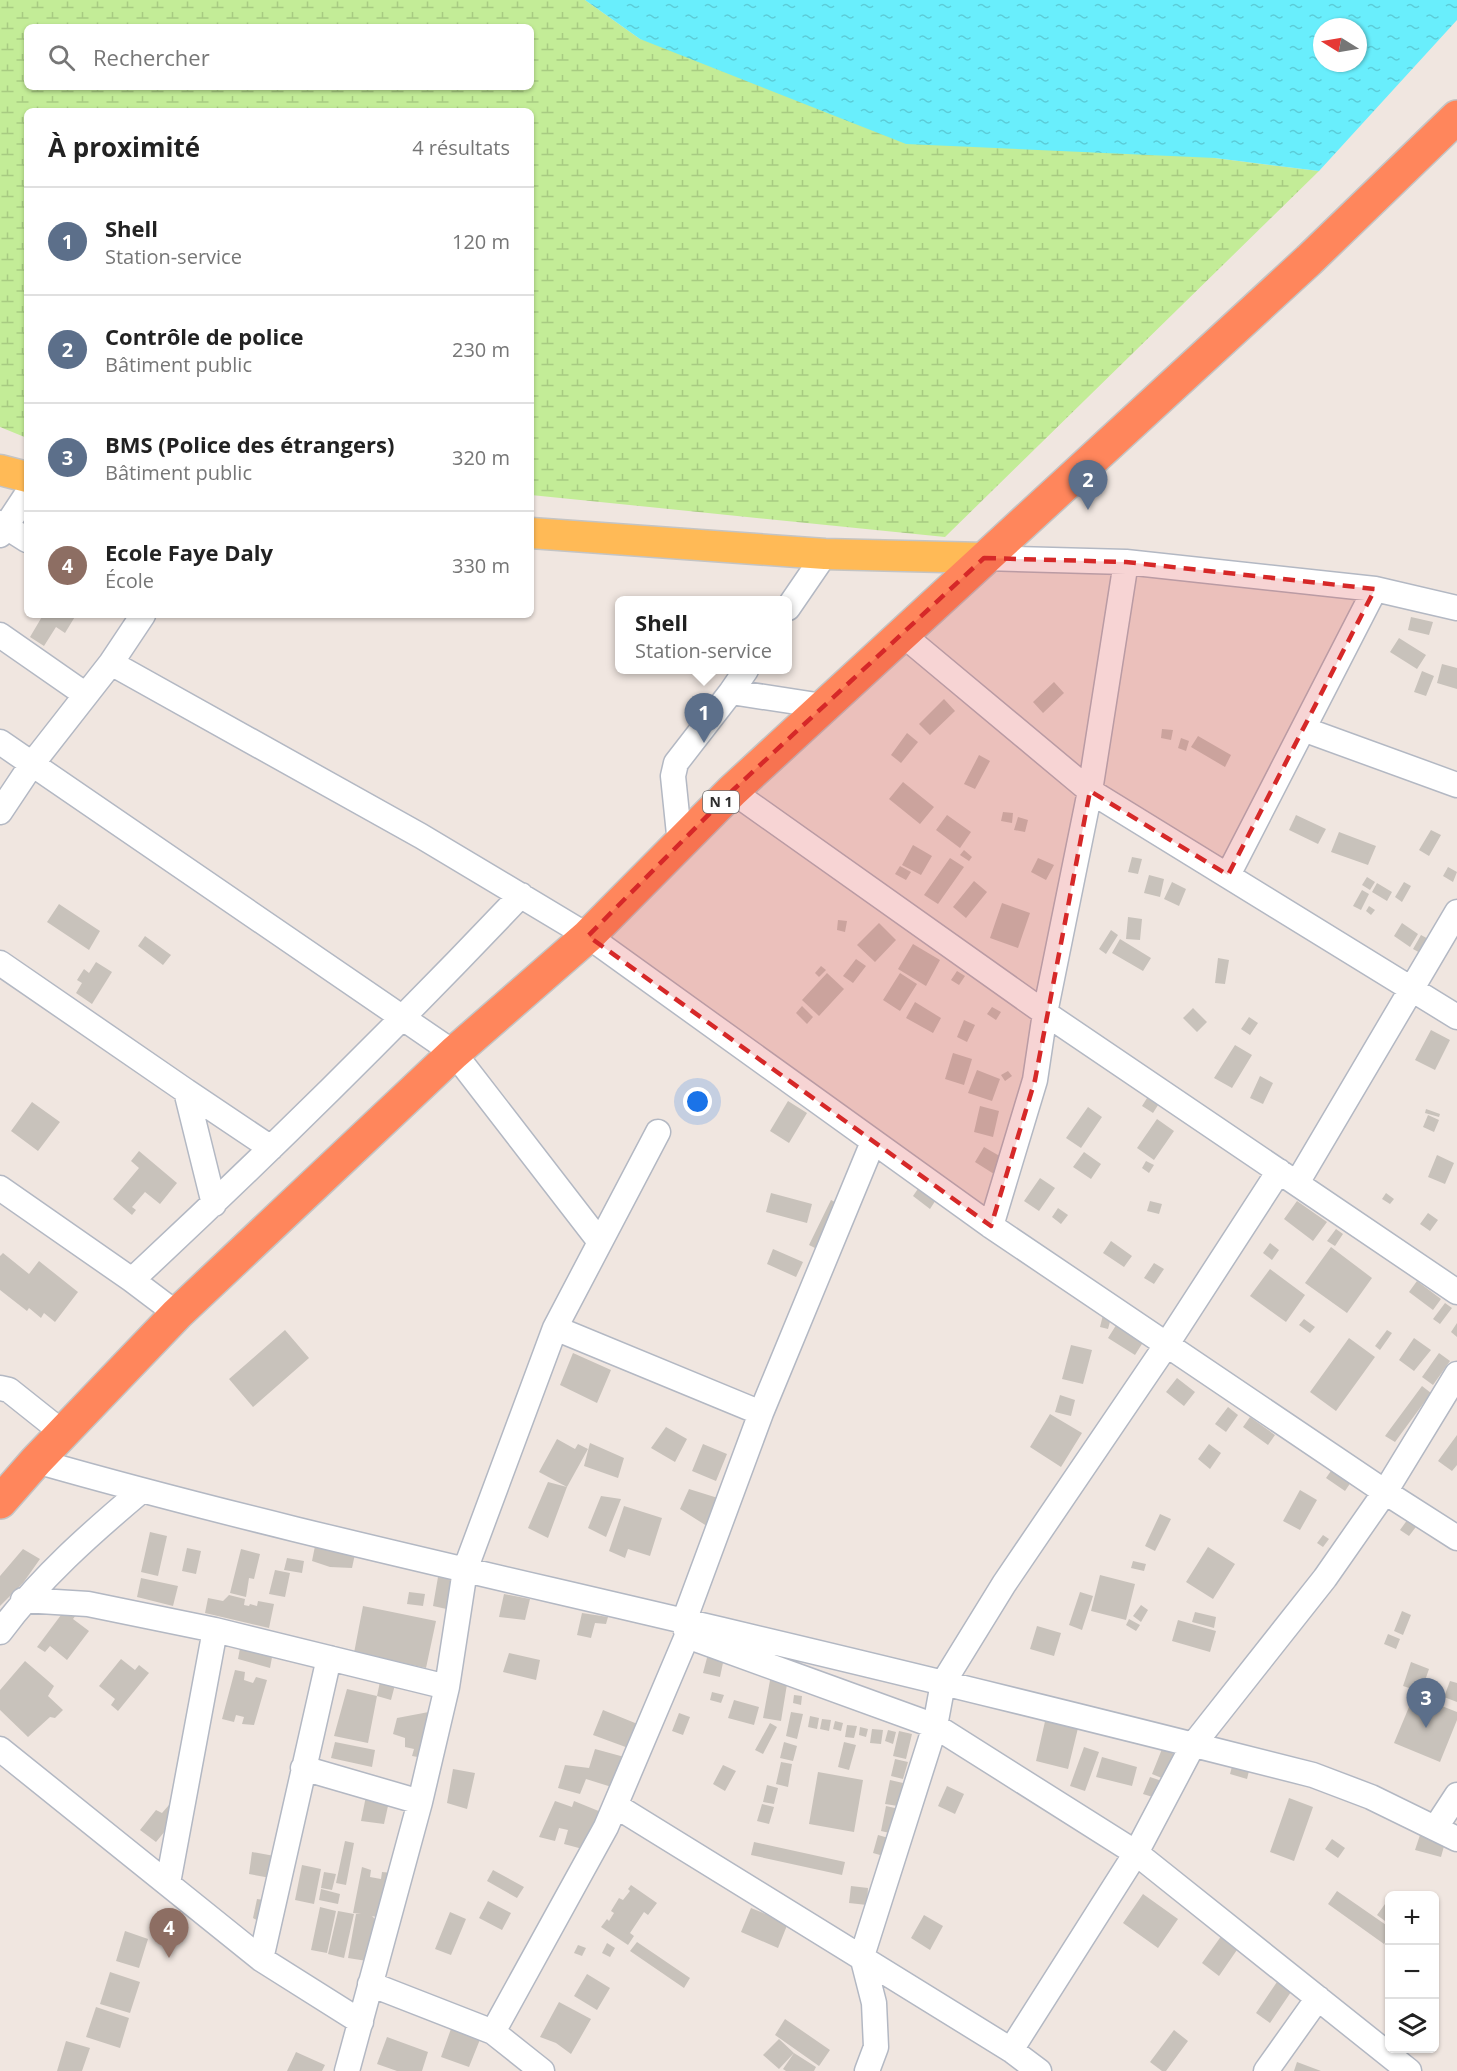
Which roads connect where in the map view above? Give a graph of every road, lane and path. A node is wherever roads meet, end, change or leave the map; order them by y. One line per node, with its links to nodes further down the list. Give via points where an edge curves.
1 (1457, 117): 9 (highway, N 1, via 1309,260)
2 (0, 470): 3 (main road)
3 (24, 476)
4 (24, 498): 5 (street)
5 (2, 528): 7 (street)
6 (534, 533): 8 (main road)
7 (24, 539)
8 (825, 554): 9 (main road); 12 (street)
9 (984, 558): 10 (street); 15 (highway, N 1)
10 (1126, 562): 11 (street); 27 (street)
11 (1375, 589): 13 (street); 22 (street)
12 (792, 602)
13 (1457, 608)
14 (136, 618): 17 (street)
15 (902, 634): 21 (highway, N 1); 27 (street)
16 (0, 635): 20 (street)
17 (111, 663): 20 (street); 31 (street)
18 (743, 674): 19 (street)
19 (731, 692): 21 (street); 29 (street, via 676,763 673,776)
20 (86, 695): 24 (street)
21 (823, 706): 26 (highway, N 1)
22 (1303, 729): 25 (street); 30 (street)
23 (0, 742): 24 (street)
24 (32, 764): 28 (street); 38 (street)
25 (1457, 785)
26 (732, 791): 29 (highway, N 1); 36 (street)
27 (1090, 792): 30 (street); 36 (street)
28 (0, 812)
29 (680, 844): 33 (highway, N 1)
30 (1228, 876): 35 (street)
31 (521, 895): 33 (street); 38 (street)
32 (1457, 912): 35 (street)
33 (588, 936): 39 (highway, N 1); 42 (street)
34 (0, 963): 40 (street)
35 (1413, 988): 37 (street); 44 (street)
36 (1045, 1013): 44 (street); 47 (street, via 1035,1080)
37 (1457, 1017)
38 (401, 1018): 39 (street); 43 (street)
39 (454, 1053): 48 (street); 51 (highway, N 1)
40 (186, 1091): 43 (street); 46 (street)
41 (658, 1132): 48 (street)
42 (873, 1142): 47 (street); 56 (street)
43 (271, 1148): 46 (street)
44 (1288, 1177): 50 (street); 53 (street)
45 (0, 1188): 49 (street)
46 (214, 1204): 49 (street)
47 (991, 1226): 53 (street)
48 (600, 1242): 52 (street)
49 (132, 1280): 51 (street)
50 (1457, 1292)
51 (177, 1314): 57 (highway, N 1)
52 (555, 1328): 56 (street); 63 (street)
53 (1167, 1344): 60 (street); 69 (street, via 1004,1584)
54 (1457, 1374): 60 (street)
55 (0, 1388): 57 (street, via 9,1390)
56 (761, 1413): 65 (street)
57 (63, 1432): 58 (highway, N 1)
58 (36, 1461): 59 (street); 61 (highway, N 1)
59 (141, 1491): 63 (street); 64 (street)
60 (1385, 1492): 62 (street); 72 (street, via 1324,1578)
61 (0, 1502)
62 (1457, 1538)
63 (465, 1570): 65 (street); 70 (street)
64 (23, 1600): 66 (street, via 88,1604); 67 (street)
65 (685, 1629): 69 (street); 71 (street); 77 (street)
66 (215, 1630): 68 (street); 81 (street)
67 (0, 1632)
68 (329, 1658): 70 (street); 74 (street)
69 (943, 1683): 71 (street); 72 (street)
70 (447, 1687): 76 (street)
71 (935, 1726): 80 (street); 82 (street)
72 (1193, 1745): 78 (street, via 1313,1775); 80 (street)
73 (0, 1749): 81 (street)
74 (303, 1768): 76 (street); 83 (street)
75 (1457, 1795): 78 (street)
76 (420, 1802): 84 (street)
77 (616, 1806): 82 (street); 87 (street)
78 (1436, 1827): 79 (street)
79 (1457, 1839)
80 (1136, 1853): 85 (street); 88 (street)
81 (168, 1883): 83 (street)
82 (862, 1956): 88 (street); 91 (street, via 874,2003 876,2047)
83 (261, 1959): 86 (street)
84 (370, 1984): 86 (street); 87 (street)
85 (1317, 1998): 93 (street); 94 (street)
86 (361, 2022): 89 (street)
87 (493, 2032): 90 (street)
88 (1011, 2050): 92 (street)
89 (346, 2071)
90 (542, 2071)
91 (867, 2071)
92 (1039, 2071)
93 (1266, 2071)
94 (1409, 2071)

